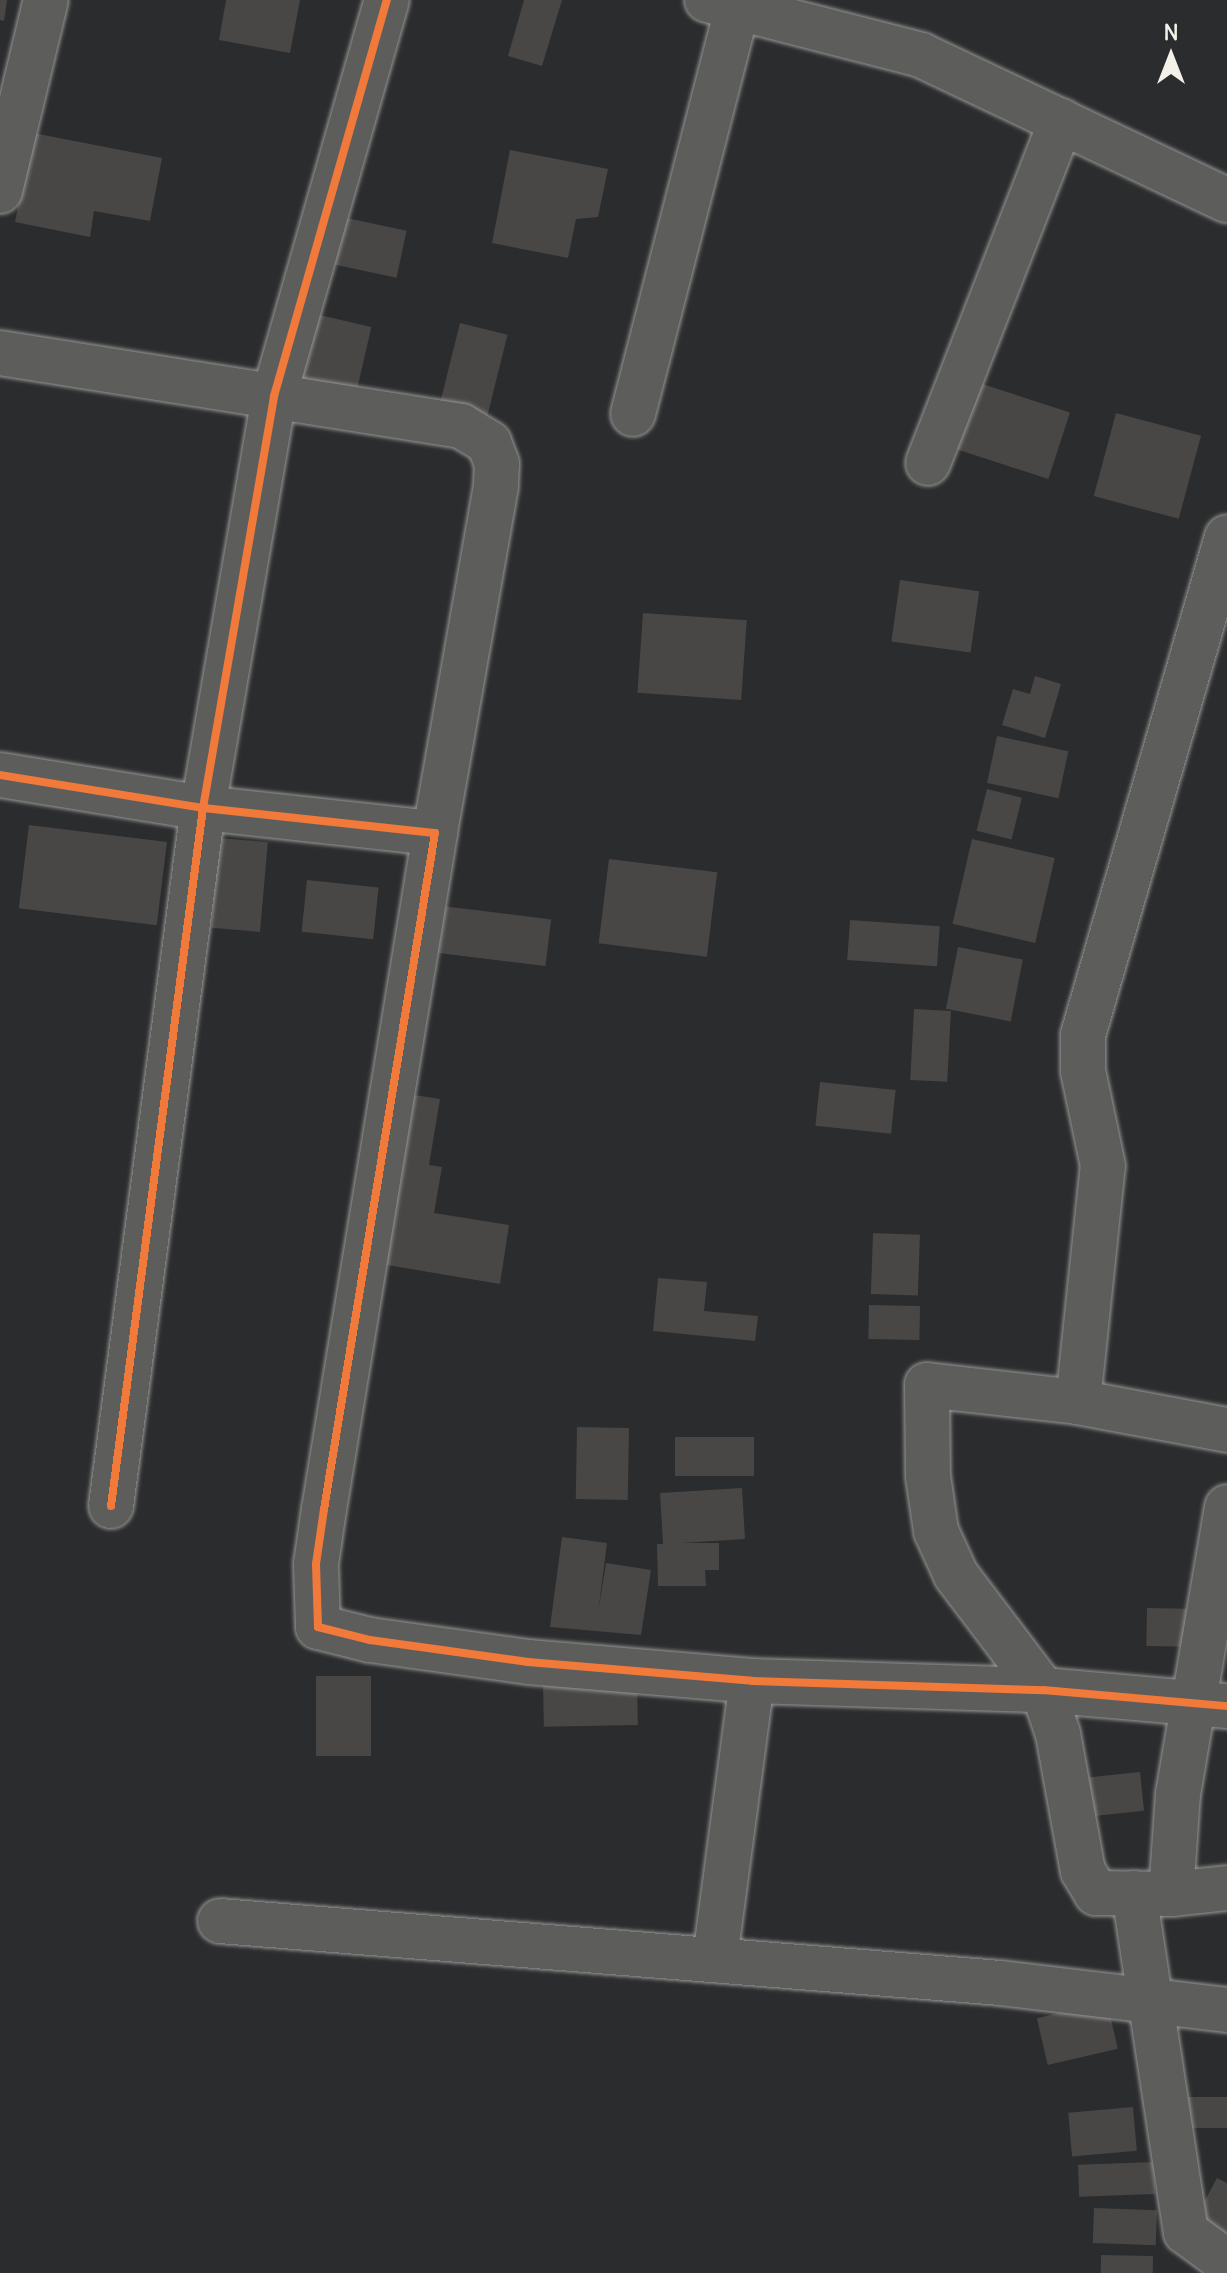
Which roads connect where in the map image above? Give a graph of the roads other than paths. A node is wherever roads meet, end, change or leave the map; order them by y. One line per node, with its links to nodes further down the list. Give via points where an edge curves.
1 (46, 0): 5 (street)
2 (387, 0): 8 (street)
3 (722, 5): 4 (street, via 921,55); 9 (street)
4 (1061, 121): 6 (street); 10 (street)
5 (0, 191)
6 (1227, 200)
7 (0, 353): 8 (street)
8 (274, 396): 13 (street); 14 (street, via 461,426 489,443 497,464)
9 (633, 414)
10 (928, 463)
11 (1227, 537): 15 (street, via 1083,1035 1083,1071 1103,1166)
12 (0, 775): 13 (street)
13 (203, 808): 14 (street); 17 (street)
14 (435, 833): 19 (street, via 324,1509 316,1564 318,1627 370,1640 528,1662)
15 (1078, 1402): 16 (street); 20 (street, via 927,1385 928,1476 936,1531 956,1575)
16 (1227, 1430)
17 (111, 1506)
18 (1227, 1507): 21 (street)
19 (752, 1681): 20 (street); 25 (street)
20 (1043, 1690): 21 (street); 23 (street, via 1058,1734 1083,1871 1096,1893)
21 (1210, 1703): 23 (street, via 1178,1794)
22 (1227, 1888): 23 (street)
23 (1153, 1894): 26 (street)
24 (220, 1921): 25 (street)
25 (715, 1958): 26 (street)
26 (1153, 1998): 27 (street); 28 (street, via 1186,2232)
27 (1227, 2010)
28 (1227, 2262)

